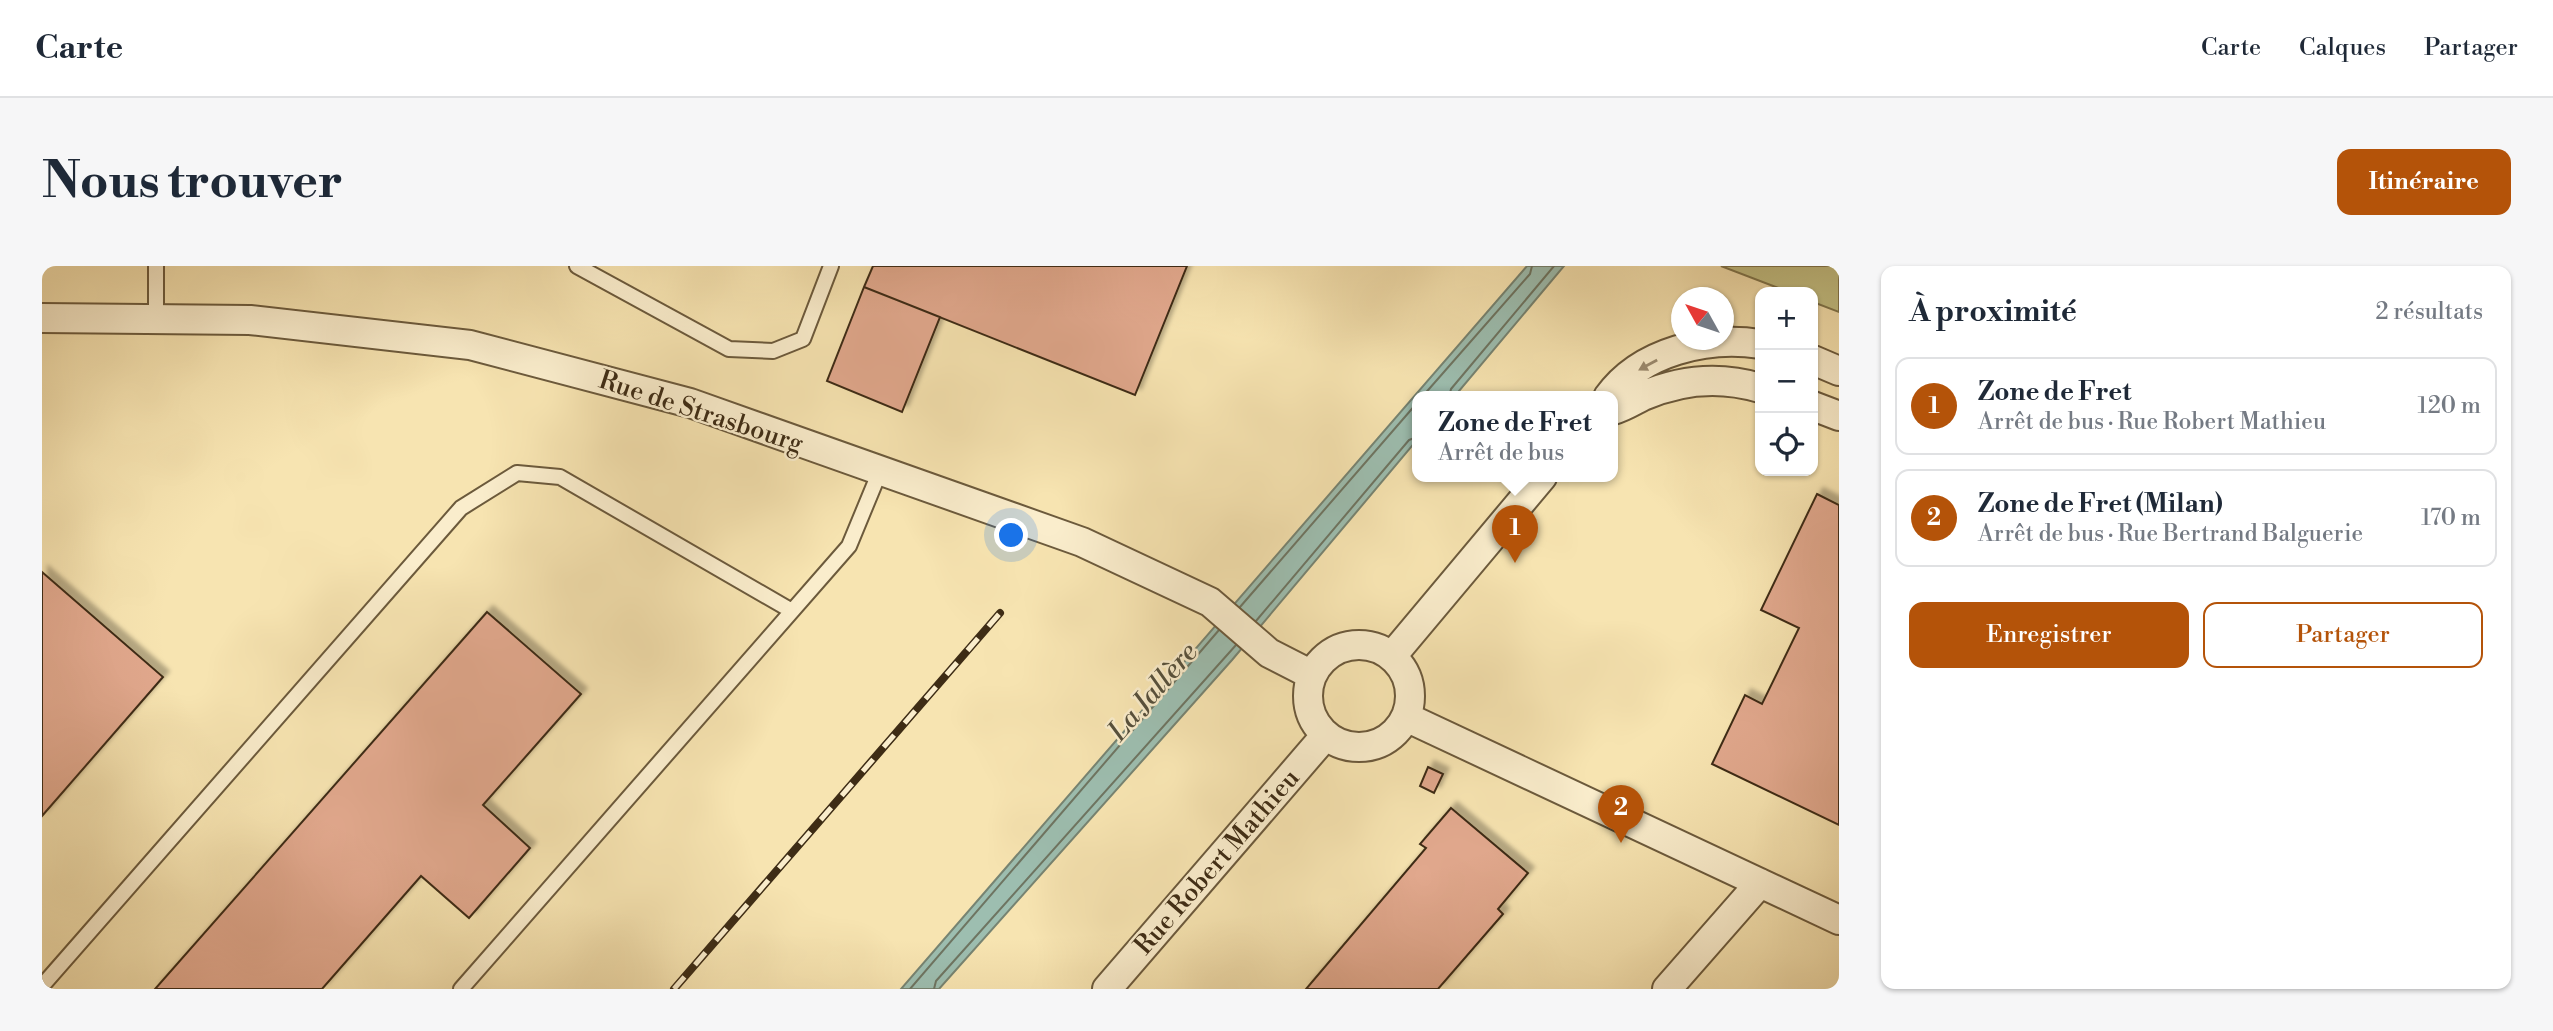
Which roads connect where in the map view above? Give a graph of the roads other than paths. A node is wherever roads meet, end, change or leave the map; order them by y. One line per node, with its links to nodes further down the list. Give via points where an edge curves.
1 (156, 266): 5 (lane)
2 (577, 266): 3 (lane, via 729,349 773,351 803,339)
3 (831, 266)
4 (42, 318): 5 (street, Rue de Strasbourg)
5 (156, 319): 14 (street, Rue de Strasbourg, via 250,320 470,345 690,403)
6 (1755, 344): 10 (street, one-way to 10, via 1713,342 1685,347 1631,374)
7 (1818, 362): 8 (street)
8 (1839, 370)
9 (1755, 387): 11 (street, via 1698,380)
10 (1614, 391)
11 (1618, 408)
12 (1818, 408): 13 (street)
13 (1839, 416)
14 (880, 471): 16 (lane, via 849,546); 18 (street, Rue de Strasbourg, via 1082,542 1210,603 1269,653)
15 (1538, 482): 17 (street)
16 (792, 611): 23 (lane, via 560,477 517,473 461,508); 24 (lane)
17 (1392, 656): 18 (street, via 1378,648 1347,646 1326,657); 19 (street, via 1409,684)
18 (1312, 675): 20 (street, via 1309,707)
19 (1406, 717): 20 (street, via 1397,730 1370,746 1354,747); 21 (street)
20 (1326, 735): 25 (street, Rue Robert Mathieu)
21 (1760, 883): 22 (street); 26 (street)
22 (1839, 920)
23 (42, 986)
24 (461, 989)
25 (1107, 989)
26 (1667, 989)

